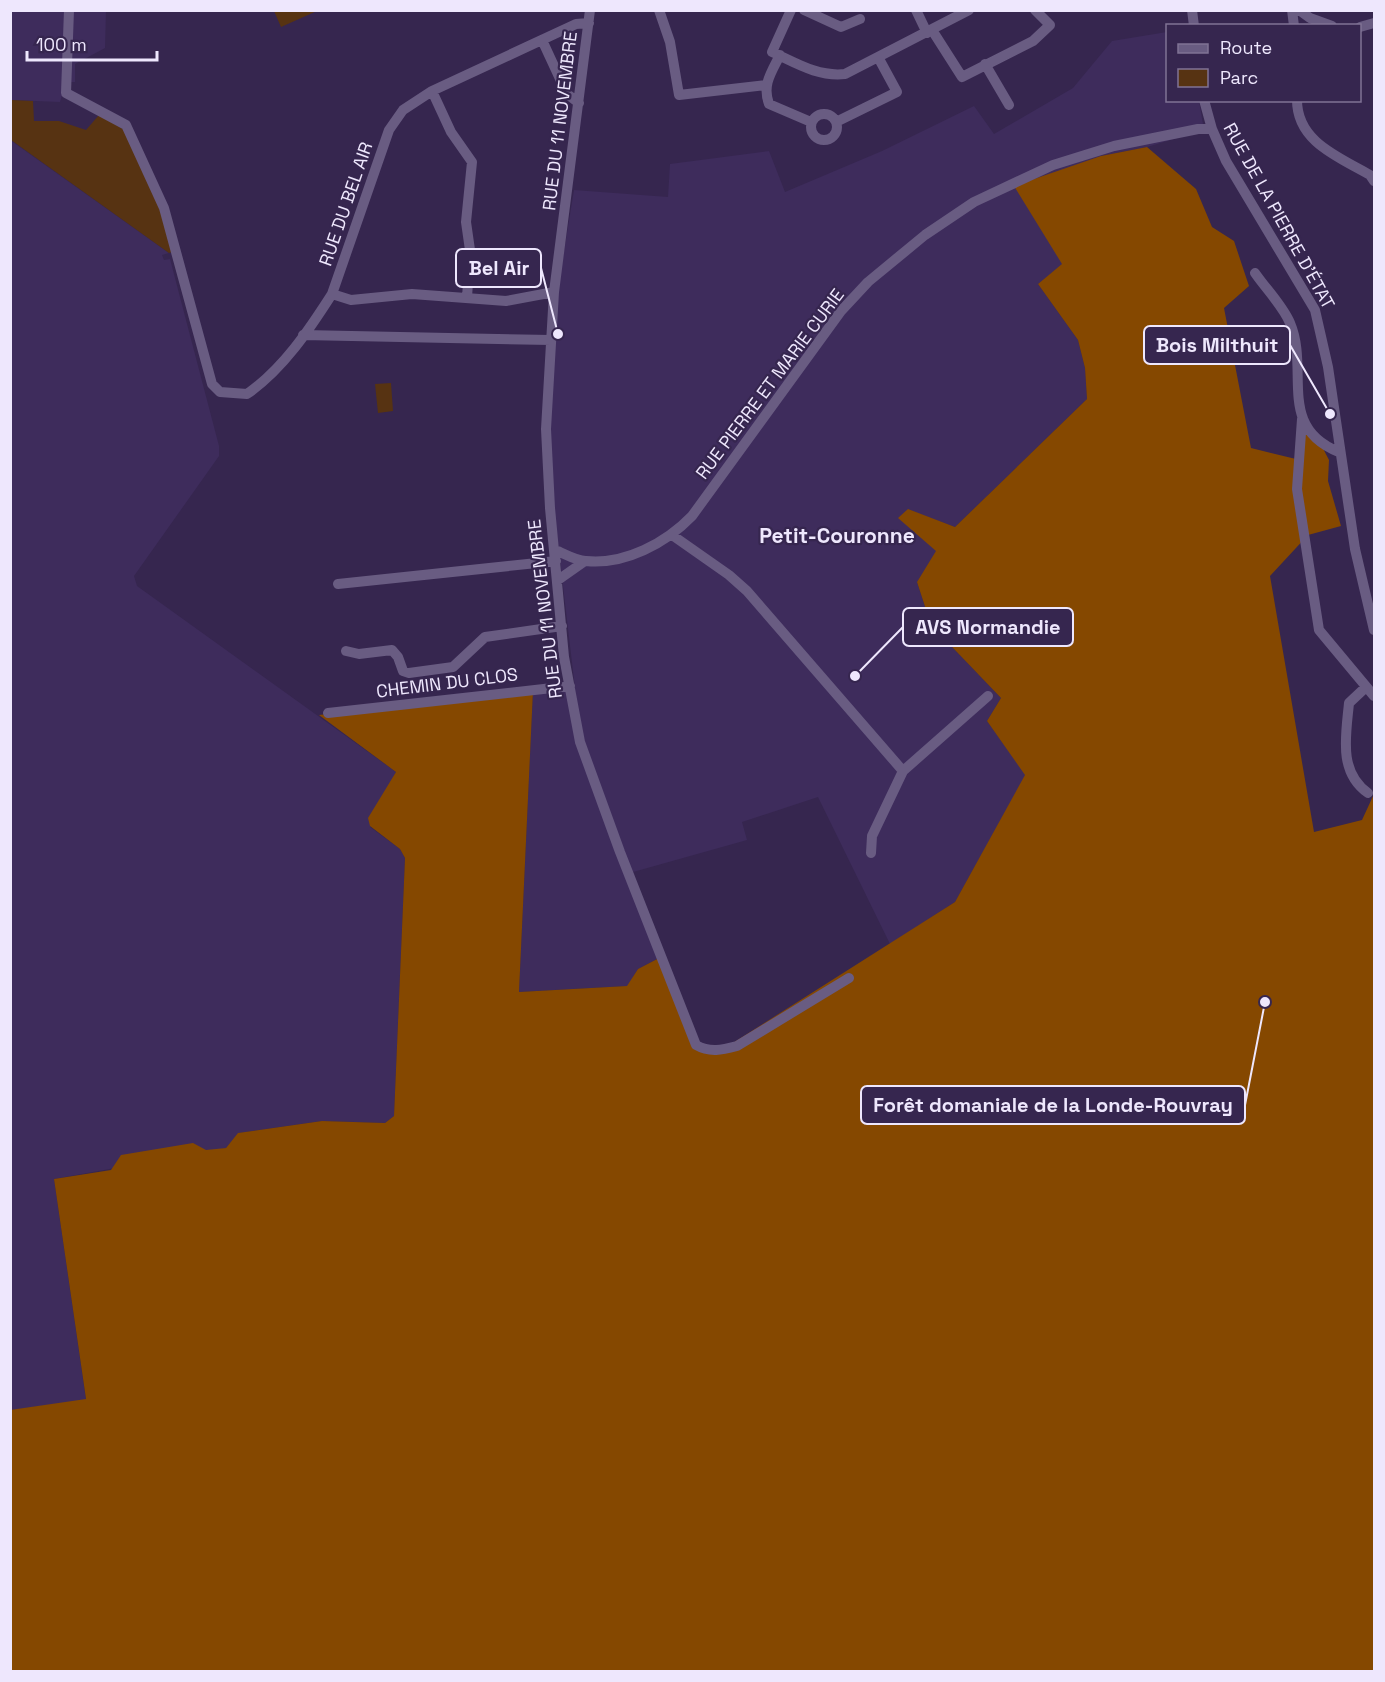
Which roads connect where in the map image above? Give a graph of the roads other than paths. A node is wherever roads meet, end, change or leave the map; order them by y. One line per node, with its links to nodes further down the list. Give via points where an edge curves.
1 (69, 10): 32 (street, via 66,93 126,125 164,208 212,384 220,392 247,394 264,382)
2 (590, 10): 11 (street, RUE DU 11 NOVEMBRE)
3 (659, 10): 18 (street, via 670,42 679,95)
4 (791, 10): 15 (street, via 772,52)
5 (804, 10): 10 (street, via 841,27)
6 (916, 10): 13 (street)
7 (969, 10): 13 (street)
8 (1035, 10): 17 (street, via 1050,25 1033,41)
9 (1299, 10): 12 (street)
10 (860, 19)
11 (589, 23): 14 (street, RUE DU BEL AIR, via 576,24); 22 (street, RUE DU 11 NOVEMBRE)
12 (1326, 24)
13 (930, 31): 16 (street); 17 (street, via 962,77)
14 (542, 40): 19 (street, RUE DU BEL AIR); 22 (street, via 567,94)
15 (780, 55): 16 (street, via 830,76 845,74); 18 (street)
16 (878, 57): 25 (street, via 897,92)
17 (985, 64): 23 (street)
18 (766, 84): 24 (street, via 769,104)
19 (432, 91): 30 (street, RUE DU BEL AIR, via 403,110 389,130); 31 (street, via 451,132 472,162 466,222 470,250)
20 (1205, 102): 26 (street, RUE DE LA PIERRE D'ÉTAT)
21 (1297, 102): 27 (street, via 1297,117 1314,142)
22 (579, 103): 29 (street, RUE DU 11 NOVEMBRE)
23 (1009, 105)
24 (811, 122): 25 (street, via 826,114); 25 (street, via 813,135 824,140 835,134)
25 (836, 122)
26 (1212, 129): 35 (street, RUE DE LA PIERRE D'ÉTAT, via 1230,169 1315,310 1328,367); 36 (street, RUE PIERRE ET MARIE CURIE, via 1138,140 1053,165 974,202 925,235 868,282 842,311 692,516)
27 (1374, 181)
28 (1255, 273): 34 (street, via 1290,322)
29 (554, 292): 31 (street, RUE DU BEL AIR, via 506,301); 33 (street, RUE DU 11 NOVEMBRE)
30 (332, 294): 31 (street, RUE DU BEL AIR, via 351,300 412,294); 32 (street)
31 (467, 298)
32 (303, 335): 33 (street)
33 (551, 340): 37 (street, RUE DU 11 NOVEMBRE, via 546,429)
34 (1302, 419): 35 (street, via 1320,445); 45 (street, via 1297,489 1318,630)
35 (1339, 452): 42 (street, RUE DE LA PIERRE D'ÉTAT, via 1355,549)
36 (672, 535): 38 (street, RUE PIERRE ET MARIE CURIE, via 610,560); 49 (street, via 747,591)
37 (555, 556): 38 (street, RUE PIERRE ET MARIE CURIE); 39 (street, RUE DU 11 NOVEMBRE); 40 (street)
38 (585, 561): 39 (street)
39 (558, 580): 41 (street, RUE DU 11 NOVEMBRE)
40 (338, 584)
41 (562, 626): 43 (street, via 484,637 453,667 409,674 403,671 392,650 359,654); 44 (street, RUE DU 11 NOVEMBRE)
42 (1374, 630)
43 (346, 651)
44 (570, 686): 48 (street, CHEMIN DU CLOS); 52 (street, RUE DU 11 NOVEMBRE, via 580,742 696,1045 721,1051 738,1046)
45 (1366, 687): 47 (street); 50 (street, via 1349,703 1346,745 1349,771)
46 (988, 696): 49 (street)
47 (1374, 696)
48 (328, 713)
49 (903, 771): 51 (street, via 872,836)
50 (1368, 793)
51 (871, 853)
52 (849, 978)

